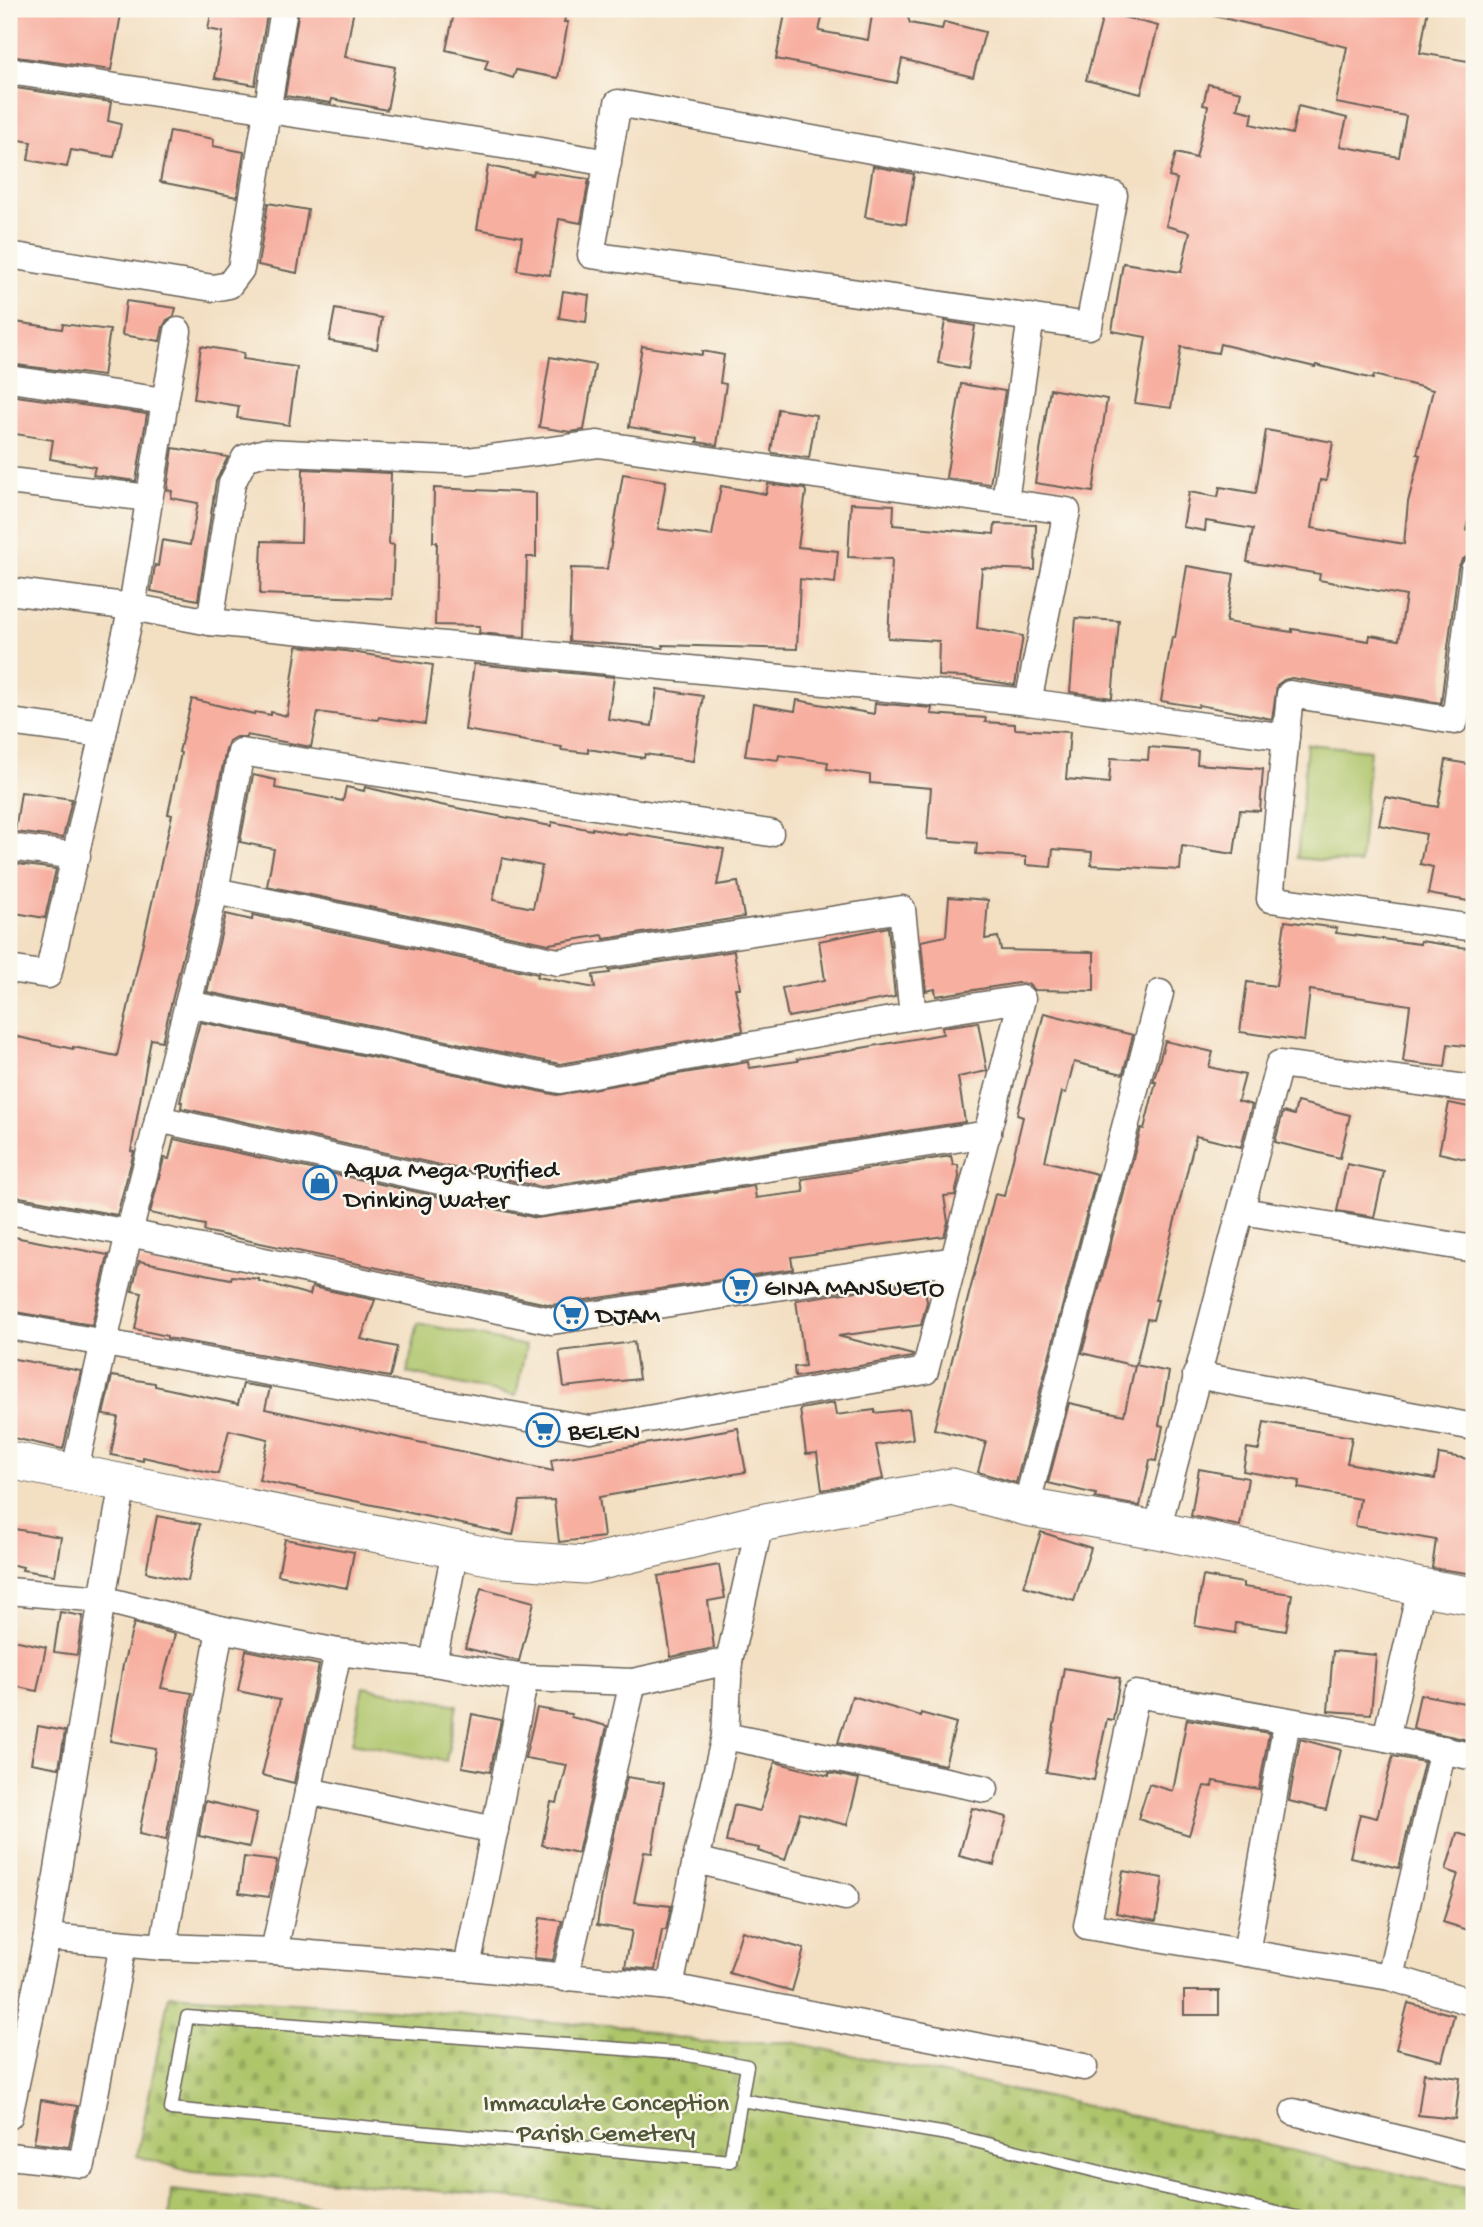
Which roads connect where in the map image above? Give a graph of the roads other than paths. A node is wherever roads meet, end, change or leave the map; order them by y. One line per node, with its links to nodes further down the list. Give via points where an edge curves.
1 (284, 9): 3 (street)
2 (9, 71): 3 (street)
3 (267, 111): 4 (street); 5 (street, via 241,269 229,285 213,288)
4 (608, 163): 6 (street, via 591,256); 6 (street, via 618,103 1114,195 1089,326)
5 (9, 255)
6 (1031, 317): 12 (street)
7 (178, 331): 9 (street)
8 (9, 379): 9 (street)
9 (165, 401): 11 (street)
10 (9, 481): 11 (street)
11 (149, 498): 15 (street)
12 (1005, 501): 16 (street, via 598,444 468,461 265,452 245,458 232,483); 17 (street, via 1067,510)
13 (1474, 570): 19 (street)
14 (9, 591): 15 (street)
15 (132, 607): 16 (street); 20 (street)
16 (210, 622): 17 (street)
17 (1028, 702): 21 (street)
18 (9, 722): 20 (street)
19 (1465, 722): 21 (street, via 1290,694)
20 (103, 734): 24 (street)
21 (1286, 737): 26 (street, via 1270,899)
22 (770, 833): 25 (street, via 241,752)
23 (9, 847): 24 (street)
24 (77, 856): 27 (street, via 48,975)
25 (215, 891): 29 (street); 30 (street, via 558,962 902,909)
26 (1474, 928)
27 (9, 970)
28 (1160, 993): 46 (street)
29 (188, 1004): 30 (street, via 560,1080); 32 (street)
30 (913, 1016): 33 (street, via 1022,999)
31 (1474, 1089): 35 (street, via 1279,1064)
32 (158, 1119): 33 (street, via 540,1203); 36 (street)
33 (988, 1134): 38 (street)
34 (9, 1211): 36 (street)
35 (1242, 1211): 37 (street); 41 (street)
36 (129, 1233): 38 (street, via 552,1321); 40 (street)
37 (1474, 1249)
38 (955, 1261): 40 (street, via 925,1371 590,1429)
39 (9, 1326): 40 (street)
40 (104, 1343): 44 (street)
41 (1196, 1375): 42 (street); 48 (street)
42 (1474, 1427)
43 (9, 1460): 44 (street)
44 (74, 1473): 45 (street)
45 (124, 1483): 49 (street); 53 (street)
46 (1026, 1507): 47 (street, via 952,1487); 48 (street)
47 (760, 1523): 49 (street, via 584,1565); 56 (street)
48 (1157, 1530): 50 (street)
49 (455, 1550): 57 (street)
50 (1421, 1587): 52 (street); 62 (street)
51 (9, 1591): 53 (street)
52 (1474, 1596)
53 (102, 1599): 54 (street); 70 (street)
54 (220, 1629): 55 (street); 72 (street)
55 (338, 1652): 57 (street); 66 (street)
56 (729, 1661): 59 (street); 61 (street)
57 (433, 1663): 58 (street)
58 (525, 1678): 59 (street); 67 (street)
59 (633, 1682): 77 (street)
60 (1287, 1721): 62 (street); 74 (street); 74 (street, via 1136,1694 1087,1926)
61 (725, 1736): 65 (street); 68 (street)
62 (1386, 1738): 63 (street)
63 (1443, 1749): 64 (street); 76 (street)
64 (1474, 1757)
65 (985, 1789)
66 (308, 1791): 67 (street); 73 (street)
67 (495, 1830): 75 (street)
68 (696, 1860): 69 (street); 78 (street)
69 (845, 1897)
70 (47, 1937): 71 (street); 83 (street)
71 (123, 1944): 72 (street); 84 (street, via 82,2164)
72 (163, 1947): 73 (street)
73 (274, 1951): 75 (street)
74 (1246, 1952): 76 (street)
75 (467, 1968): 77 (street)
76 (1390, 1977): 79 (street)
77 (565, 1979): 78 (street)
78 (670, 1987): 80 (street)
79 (1474, 2003)
80 (1084, 2067)
81 (741, 2100): 81 (lane, via 730,2161 170,2109 187,2017 677,2053 747,2066); 86 (lane, via 947,2134)
82 (1294, 2112): 85 (street)
83 (9, 2116)
84 (9, 2156)
85 (1474, 2158)
86 (1300, 2218)

